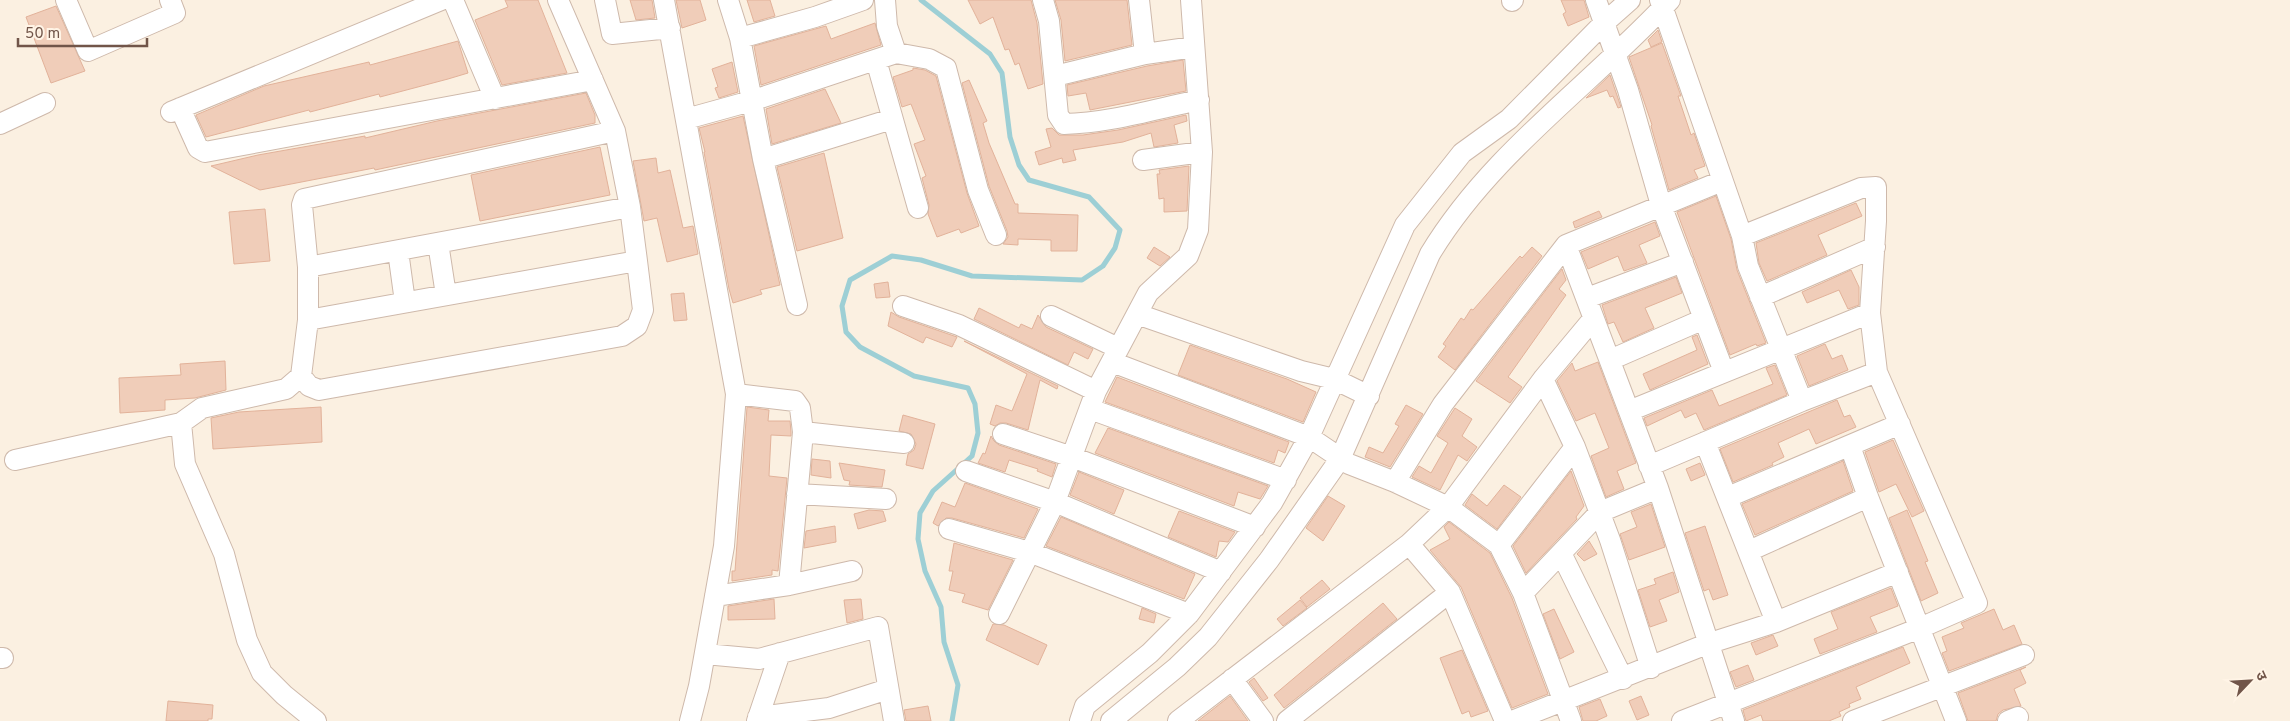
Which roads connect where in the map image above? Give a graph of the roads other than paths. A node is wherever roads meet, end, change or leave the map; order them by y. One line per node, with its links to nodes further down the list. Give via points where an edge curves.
1 (66, 0): 2 (street, via 88,52 175,13)
2 (170, 0)
3 (441, 0): 28 (street, via 175,110 198,148 205,152)
4 (453, 0): 28 (street)
5 (558, 0): 27 (street)
6 (605, 0): 19 (street, via 612,34)
7 (664, 0): 19 (street)
8 (728, 0): 20 (street)
9 (862, 0): 17 (street)
10 (885, 0): 22 (street, via 887,26)
11 (1043, 0): 26 (street, via 1049,21)
12 (1138, 0): 23 (street)
13 (1191, 0): 21 (street)
14 (1596, 0): 18 (street)
15 (1630, 0): 18 (street)
16 (1664, 3): 24 (street); 39 (street)
17 (815, 9): 20 (street)
18 (1604, 23): 24 (street); 70 (street, via 1509,119 1462,153 1405,225)
19 (670, 28): 32 (street)
20 (740, 38): 30 (street)
21 (1194, 47): 23 (street); 29 (street)
22 (896, 53): 25 (street); 43 (street, via 929,58 946,68 973,173)
23 (1145, 54): 26 (street)
24 (1616, 55): 40 (street); 73 (street, via 1492,171 1446,227 1430,254)
25 (876, 60): 30 (street); 33 (street)
26 (1055, 76): 29 (street, via 1058,115 1064,124 1127,116)
27 (593, 80): 28 (street); 35 (street)
28 (495, 99)
29 (1199, 100): 36 (street)
30 (751, 101): 32 (street); 37 (street)
31 (45, 104): 34 (street)
32 (686, 119): 72 (street)
33 (892, 119): 37 (street); 42 (street)
34 (0, 124)
35 (615, 131): 41 (street); 51 (street, via 309,196 302,205)
36 (1202, 152): 38 (street); 59 (street, via 1198,230 1188,256 1148,293)
37 (763, 159): 56 (street)
38 (1144, 160)
39 (1722, 181): 40 (street); 44 (street)
40 (1661, 205): 46 (street); 50 (street)
41 (630, 207): 45 (street); 49 (street)
42 (918, 208)
43 (996, 235)
44 (1742, 236): 47 (street, via 1861,188 1876,187); 53 (street, via 1748,266)
45 (438, 243): 48 (street); 52 (street)
46 (1566, 245): 54 (street); 92 (street, via 1443,404)
47 (1875, 247): 53 (street); 58 (street)
48 (398, 251): 51 (street); 55 (street)
49 (637, 260): 52 (street); 69 (street, via 643,310 637,326 622,336 319,390 309,386)
50 (1683, 262): 54 (street); 62 (street)
51 (308, 268): 63 (street)
52 (446, 295): 55 (street)
53 (1760, 297): 64 (street)
54 (1587, 298): 61 (street)
55 (405, 302): 63 (street)
56 (797, 305)
57 (903, 306): 74 (street, via 959,325)
58 (1870, 313): 64 (street); 68 (street)
59 (1137, 314): 65 (street); 70 (street, via 1301,371)
60 (1051, 316): 65 (street)
61 (1593, 319): 66 (street); 71 (street)
62 (1704, 319): 66 (street); 67 (street)
63 (308, 320): 69 (street)
64 (1782, 349): 67 (street); 75 (street)
65 (1115, 355): 74 (street); 81 (street)
66 (1610, 360): 76 (street)
67 (1724, 372): 76 (street)
68 (1877, 372): 75 (street); 78 (street)
69 (301, 376): 77 (street, via 286,389 202,408)
70 (1334, 379): 73 (street); 81 (street)
71 (1543, 379): 85 (street); 99 (street)
72 (736, 394): 79 (street, via 795,401 800,408); 114 (street, via 724,546)
73 (1369, 396): 88 (street)
74 (1093, 400): 86 (street); 91 (street)
75 (1802, 401): 82 (street)
76 (1629, 411): 89 (street)
77 (182, 423): 87 (street); 132 (street, via 185,464 224,554 247,640 262,673)
78 (1900, 424): 84 (street); 118 (street, via 1977,603)
79 (803, 432): 83 (street); 94 (street)
80 (1003, 434): 86 (street)
81 (1309, 437): 88 (street); 91 (street)
82 (1705, 442): 89 (street); 95 (street)
83 (904, 443)
84 (1850, 446): 95 (street); 96 (street)
85 (1575, 447): 100 (street); 104 (street)
86 (1072, 457): 98 (street); 101 (street)
87 (15, 460)
88 (1351, 464): 92 (street); 137 (street, via 1208,637)
89 (1649, 466): 93 (street)
90 (966, 470): 98 (street)
91 (1286, 480): 101 (street)
92 (1395, 482): 99 (street)
93 (1658, 488): 100 (street); 119 (street)
94 (797, 494): 97 (street); 111 (street)
95 (1728, 497): 105 (street)
96 (1868, 497): 105 (street); 110 (street)
97 (886, 499)
98 (1055, 502): 106 (street); 109 (street)
99 (1448, 507): 103 (street); 104 (street)
100 (1600, 512): 107 (street); 123 (street)
101 (1255, 527): 109 (street)
102 (949, 529): 106 (street)
103 (1409, 544): 112 (street); 125 (street)
104 (1499, 545): 113 (street)
105 (1749, 551): 117 (street)
106 (1030, 552): 115 (street); 116 (street)
107 (1561, 553): 113 (street); 124 (street)
108 (852, 571): 111 (street)
109 (1221, 572): 116 (street)
110 (1898, 572): 117 (street); 118 (street)
111 (789, 585): 114 (street)
112 (1450, 592): 139 (street); 140 (street)
113 (1523, 593): 128 (street)
114 (715, 596): 121 (street)
115 (999, 614)
116 (1189, 614): 136 (street, via 1150,653 1085,706)
117 (1776, 622): 119 (street)
118 (1920, 628): 126 (street); 129 (street)
119 (1707, 644): 123 (street); 129 (street)
120 (780, 653): 121 (street, via 759,659); 127 (street, via 878,627); 133 (street)
121 (705, 654): 134 (street)
122 (2024, 654): 126 (street)
123 (1651, 668): 124 (street)
124 (1623, 678): 128 (street)
125 (1232, 679): 131 (street); 138 (street)
126 (1944, 687): 144 (street); 145 (street)
127 (888, 689): 130 (street); 135 (street)
128 (1564, 701): 141 (street); 142 (street)
129 (1731, 712): 143 (street)
130 (827, 715): 133 (street)
131 (1187, 718)
132 (306, 719)
133 (757, 719)
134 (690, 721)
135 (894, 721)
136 (1080, 721)
137 (1112, 721)
138 (1263, 721)
139 (1287, 721)
140 (1506, 721)
141 (1512, 721)
142 (1571, 721)
143 (1682, 721)
144 (1853, 721)
145 (1956, 721)

